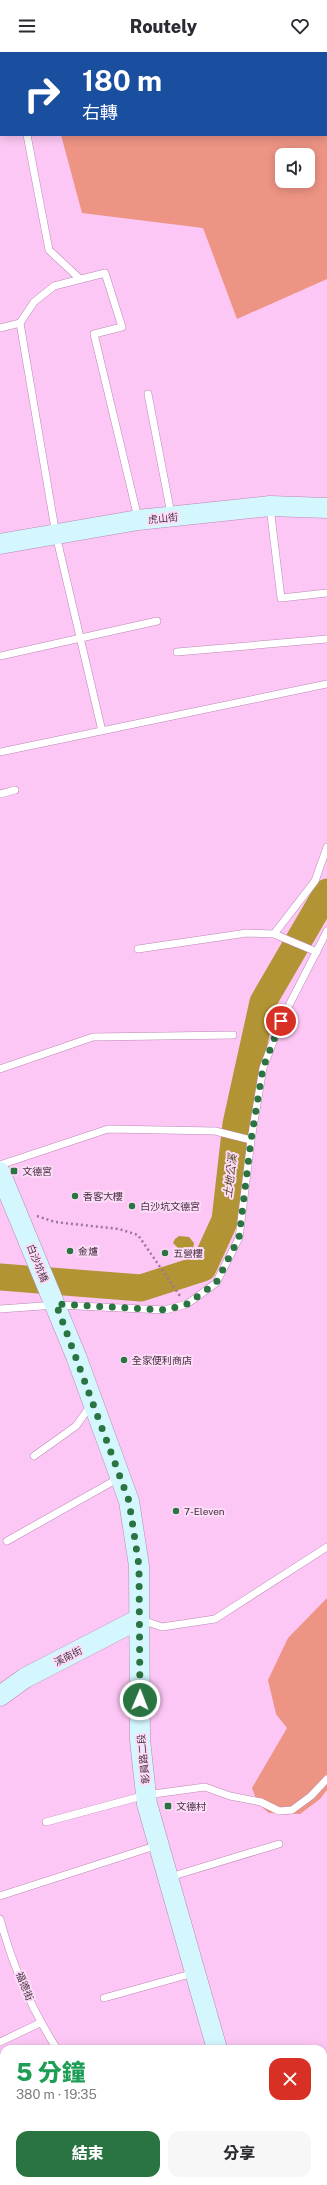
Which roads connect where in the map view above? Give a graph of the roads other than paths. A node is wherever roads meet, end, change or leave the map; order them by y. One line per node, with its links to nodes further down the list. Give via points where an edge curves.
1 (27, 136): 2 (lane, via 49,250)
2 (80, 279): 3 (lane, via 54,286 34,302); 9 (lane, via 105,274 122,327 94,334)
3 (20, 323): 4 (lane); 10 (lane)
4 (0, 328)
5 (148, 394): 8 (lane)
6 (270, 506): 7 (main road, 虎山街); 8 (main road, 虎山街); 12 (lane, via 281,598)
7 (327, 508)
8 (172, 517): 9 (main road, 虎山街)
9 (138, 520): 10 (main road, 虎山街)
10 (56, 535): 11 (main road, 虎山街); 14 (lane)
11 (0, 544)
12 (327, 593)
13 (157, 621): 14 (lane)
14 (80, 637): 17 (lane); 19 (lane)
15 (327, 639): 16 (lane)
16 (177, 652)
17 (0, 656)
18 (327, 684): 19 (lane)
19 (102, 731): 20 (lane)
20 (0, 752)
21 (15, 790): 22 (lane)
22 (0, 794)
23 (327, 846): 25 (lane, via 315,880)
24 (327, 931): 27 (lane)
25 (274, 934): 26 (lane, via 247,932); 27 (lane)
26 (138, 949)
27 (317, 952): 30 (lane, via 281,1021 263,1068)
28 (233, 1035): 29 (lane, via 93,1037)
29 (0, 1069)
30 (251, 1140): 31 (lane, via 215,1131 108,1129); 33 (lane, via 239,1238 216,1283 187,1304 166,1310)
31 (0, 1165)
32 (3, 1183): 33 (main road, 白沙坑橋)
33 (53, 1298): 34 (lane); 35 (main road, 彰員路二段)
34 (0, 1309)
35 (93, 1402): 36 (lane, via 76,1426); 37 (main road, 彰員路二段)
36 (34, 1456)
37 (120, 1477): 38 (lane); 40 (main road, 彰員路二段, via 129,1501 139,1566)
38 (8, 1541)
39 (327, 1547): 40 (lane, via 215,1619 162,1626)
40 (139, 1619): 41 (main road, 溪南街, via 25,1678); 43 (main road, 彰員路二段, via 140,1740)
41 (0, 1696)
42 (327, 1779): 43 (lane, via 311,1796 292,1810 279,1811 261,1802 205,1788)
43 (146, 1795): 44 (lane); 46 (main road, 彰員路二段)
44 (46, 1822)
45 (279, 1844): 47 (lane)
46 (159, 1845): 47 (main road, 彰員路二段); 48 (lane)
47 (168, 1878): 51 (main road, 彰員路二段)
48 (0, 1896)
49 (0, 1919): 50 (lane, 福德街)
50 (2, 1938): 53 (lane, 福德街)
51 (194, 1973): 52 (lane); 56 (main road, 彰員路二段)
52 (104, 1998)
53 (40, 2023): 54 (lane); 55 (lane, 福德街)
54 (0, 2042)
55 (54, 2045)
56 (215, 2045)

